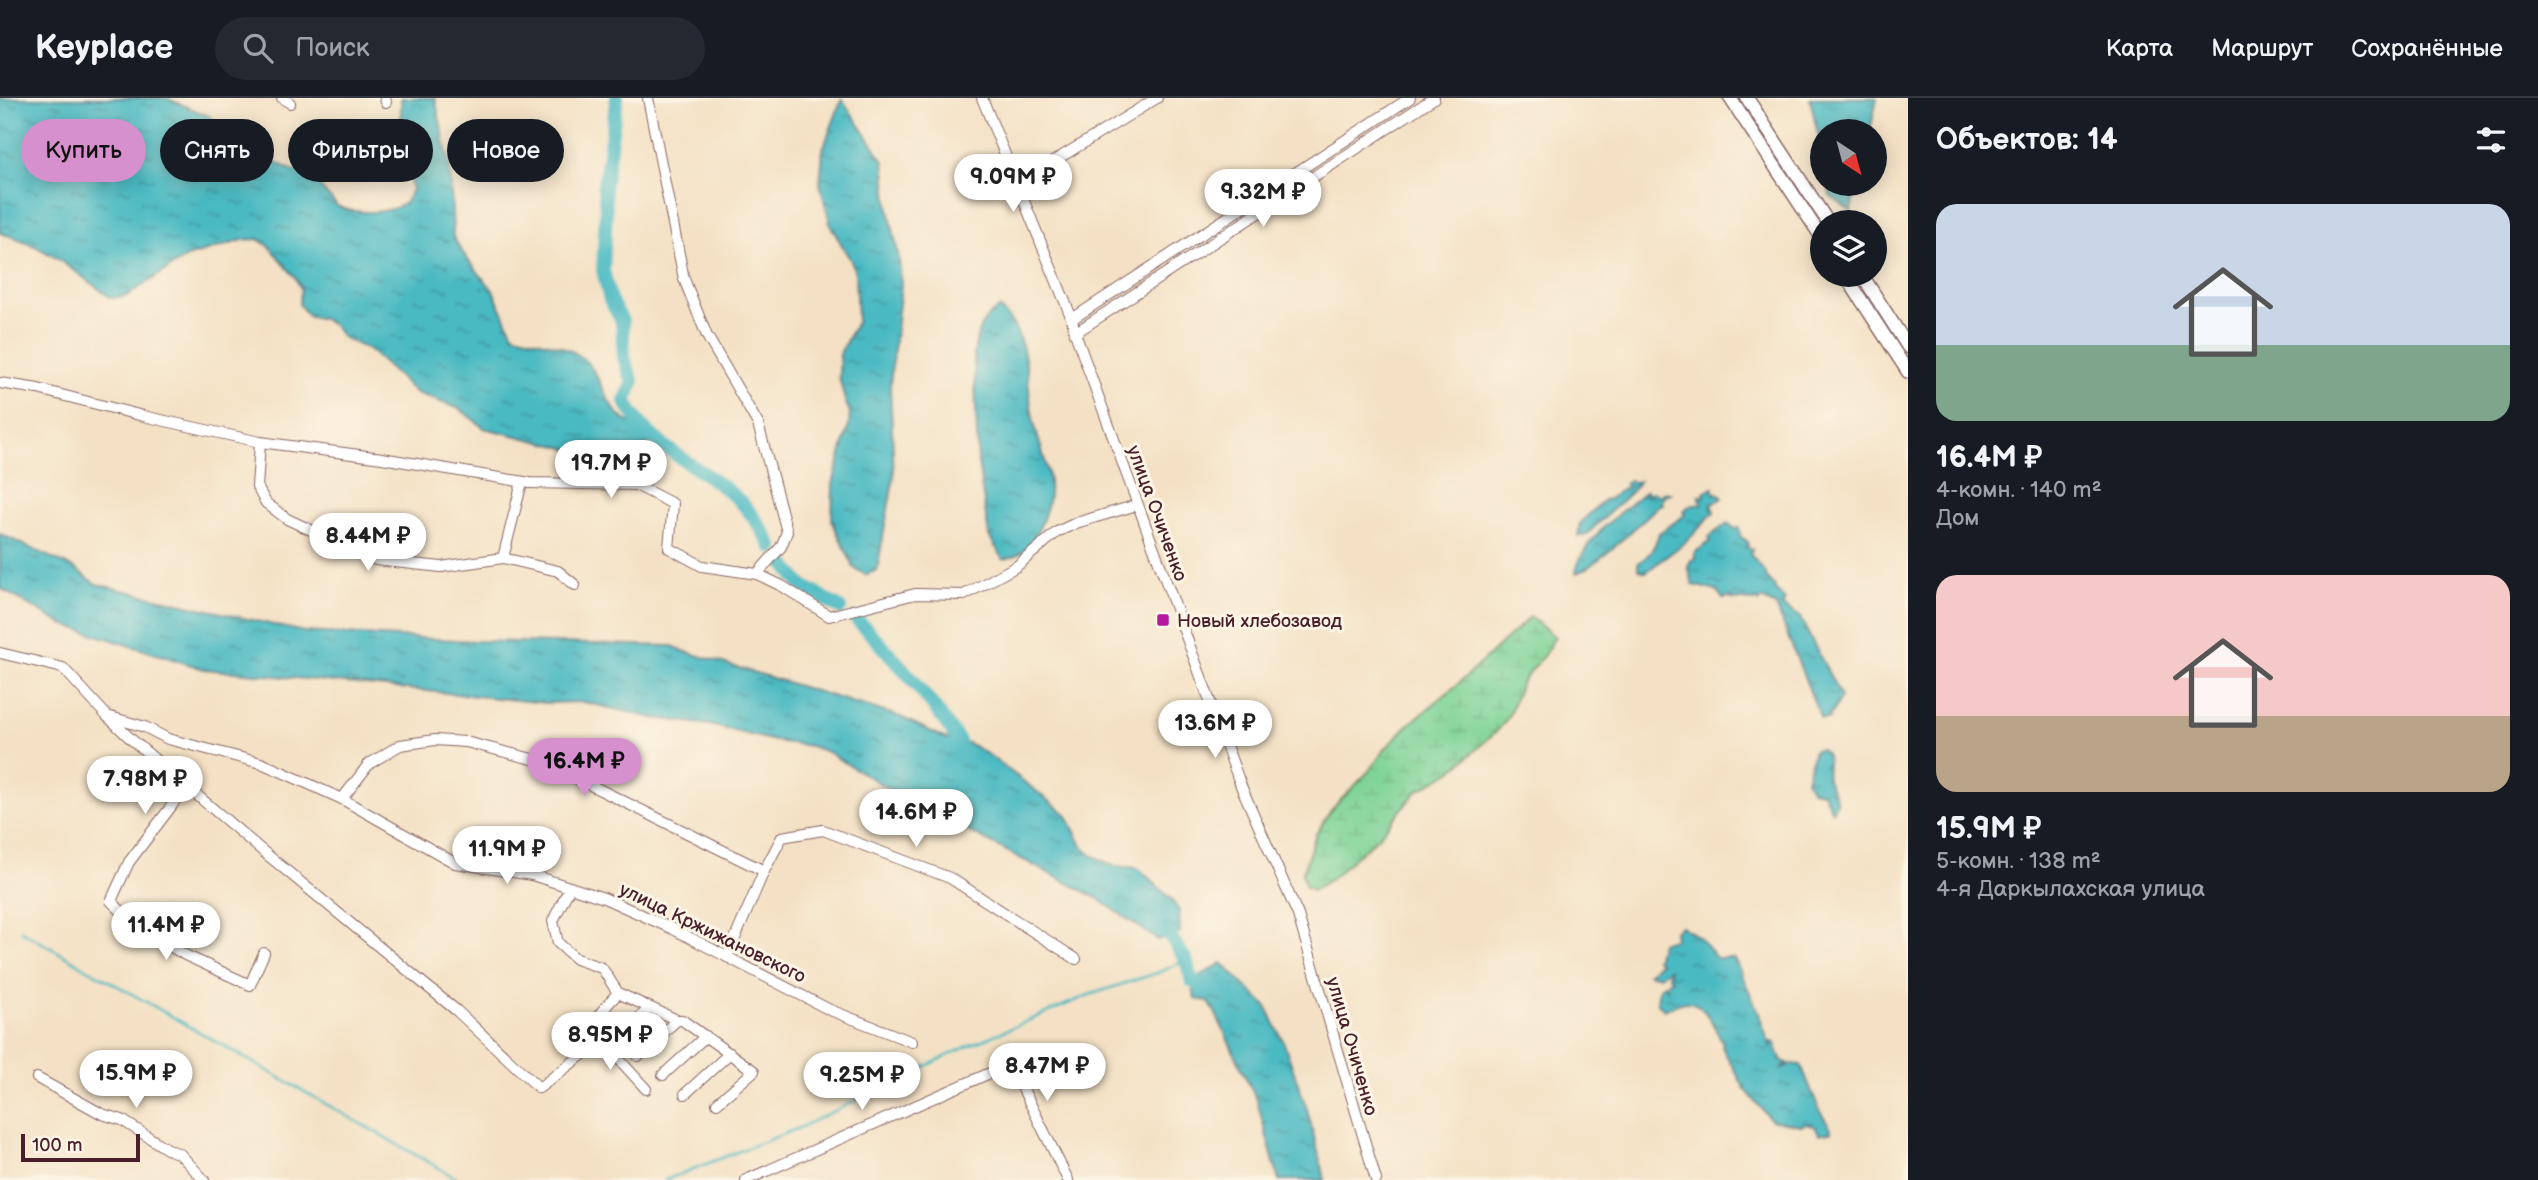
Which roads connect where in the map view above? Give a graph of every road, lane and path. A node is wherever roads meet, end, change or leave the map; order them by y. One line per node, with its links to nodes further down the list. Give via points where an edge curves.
1 (648, 98): 22 (street, via 684,279 707,335 758,424 787,532 781,547)
2 (982, 98): 8 (street, улица Очиченко)
3 (1157, 98): 8 (street)
4 (1410, 98): 13 (street)
5 (1434, 98): 14 (street)
6 (1730, 98): 10 (main road)
7 (1747, 98): 9 (main road)
8 (1018, 183): 13 (street, улица Очиченко)
9 (1820, 210)
10 (1810, 220)
11 (1853, 287): 16 (main road)
12 (1870, 287): 15 (main road)
13 (1072, 318): 14 (street, улица Очиченко)
14 (1075, 333): 20 (street, улица Очиченко)
15 (1908, 347)
16 (1908, 372)
17 (0, 383): 18 (street, via 38,388)
18 (260, 442): 19 (street); 21 (street, via 257,487 266,503 304,528 376,560 441,566)
19 (522, 482): 21 (street); 22 (street, via 636,485 673,504 669,548 702,566)
20 (1137, 505): 22 (street, via 1058,532 1017,566 964,595 915,594 828,616); 50 (street, улица Очиченко, via 1241,786 1298,915)
21 (503, 558): 23 (street, via 558,571)
22 (757, 575)
23 (575, 585)
24 (0, 653): 25 (street, via 63,668)
25 (107, 716): 26 (street); 27 (street, улица Кржижановского, via 168,739 261,763)
26 (183, 784): 30 (street, via 129,862 111,901 135,925 250,985); 37 (street, via 457,1011 539,1088 586,1052)
27 (342, 799): 28 (street, via 369,764 400,745 466,742 544,762); 29 (street, улица Кржижановского, via 455,863 532,875)
28 (764, 870): 31 (street); 32 (street, via 782,837 823,830 950,878)
29 (570, 887): 31 (street, улица Кржижановского, via 604,898); 33 (street, via 553,921 558,943 576,959 602,968)
30 (264, 953)
31 (727, 957): 39 (street, улица Кржижановского, via 830,1010)
32 (1076, 959)
33 (618, 993): 34 (street); 37 (street, via 597,1015)
34 (649, 1009): 35 (street); 36 (street)
35 (677, 1020): 38 (street); 41 (street)
36 (623, 1032)
37 (589, 1036): 44 (street, via 607,1046)
38 (706, 1036): 40 (street); 42 (street)
39 (912, 1042)
40 (730, 1052): 45 (street); 46 (street, via 754,1071)
41 (638, 1056)
42 (663, 1075)
43 (37, 1078): 47 (street, via 180,1154)
44 (646, 1088)
45 (685, 1094)
46 (717, 1103)
47 (204, 1180)
48 (746, 1180): 49 (street, via 990,1073 1008,1075 1021,1085)
49 (1068, 1180)
50 (1376, 1180)

